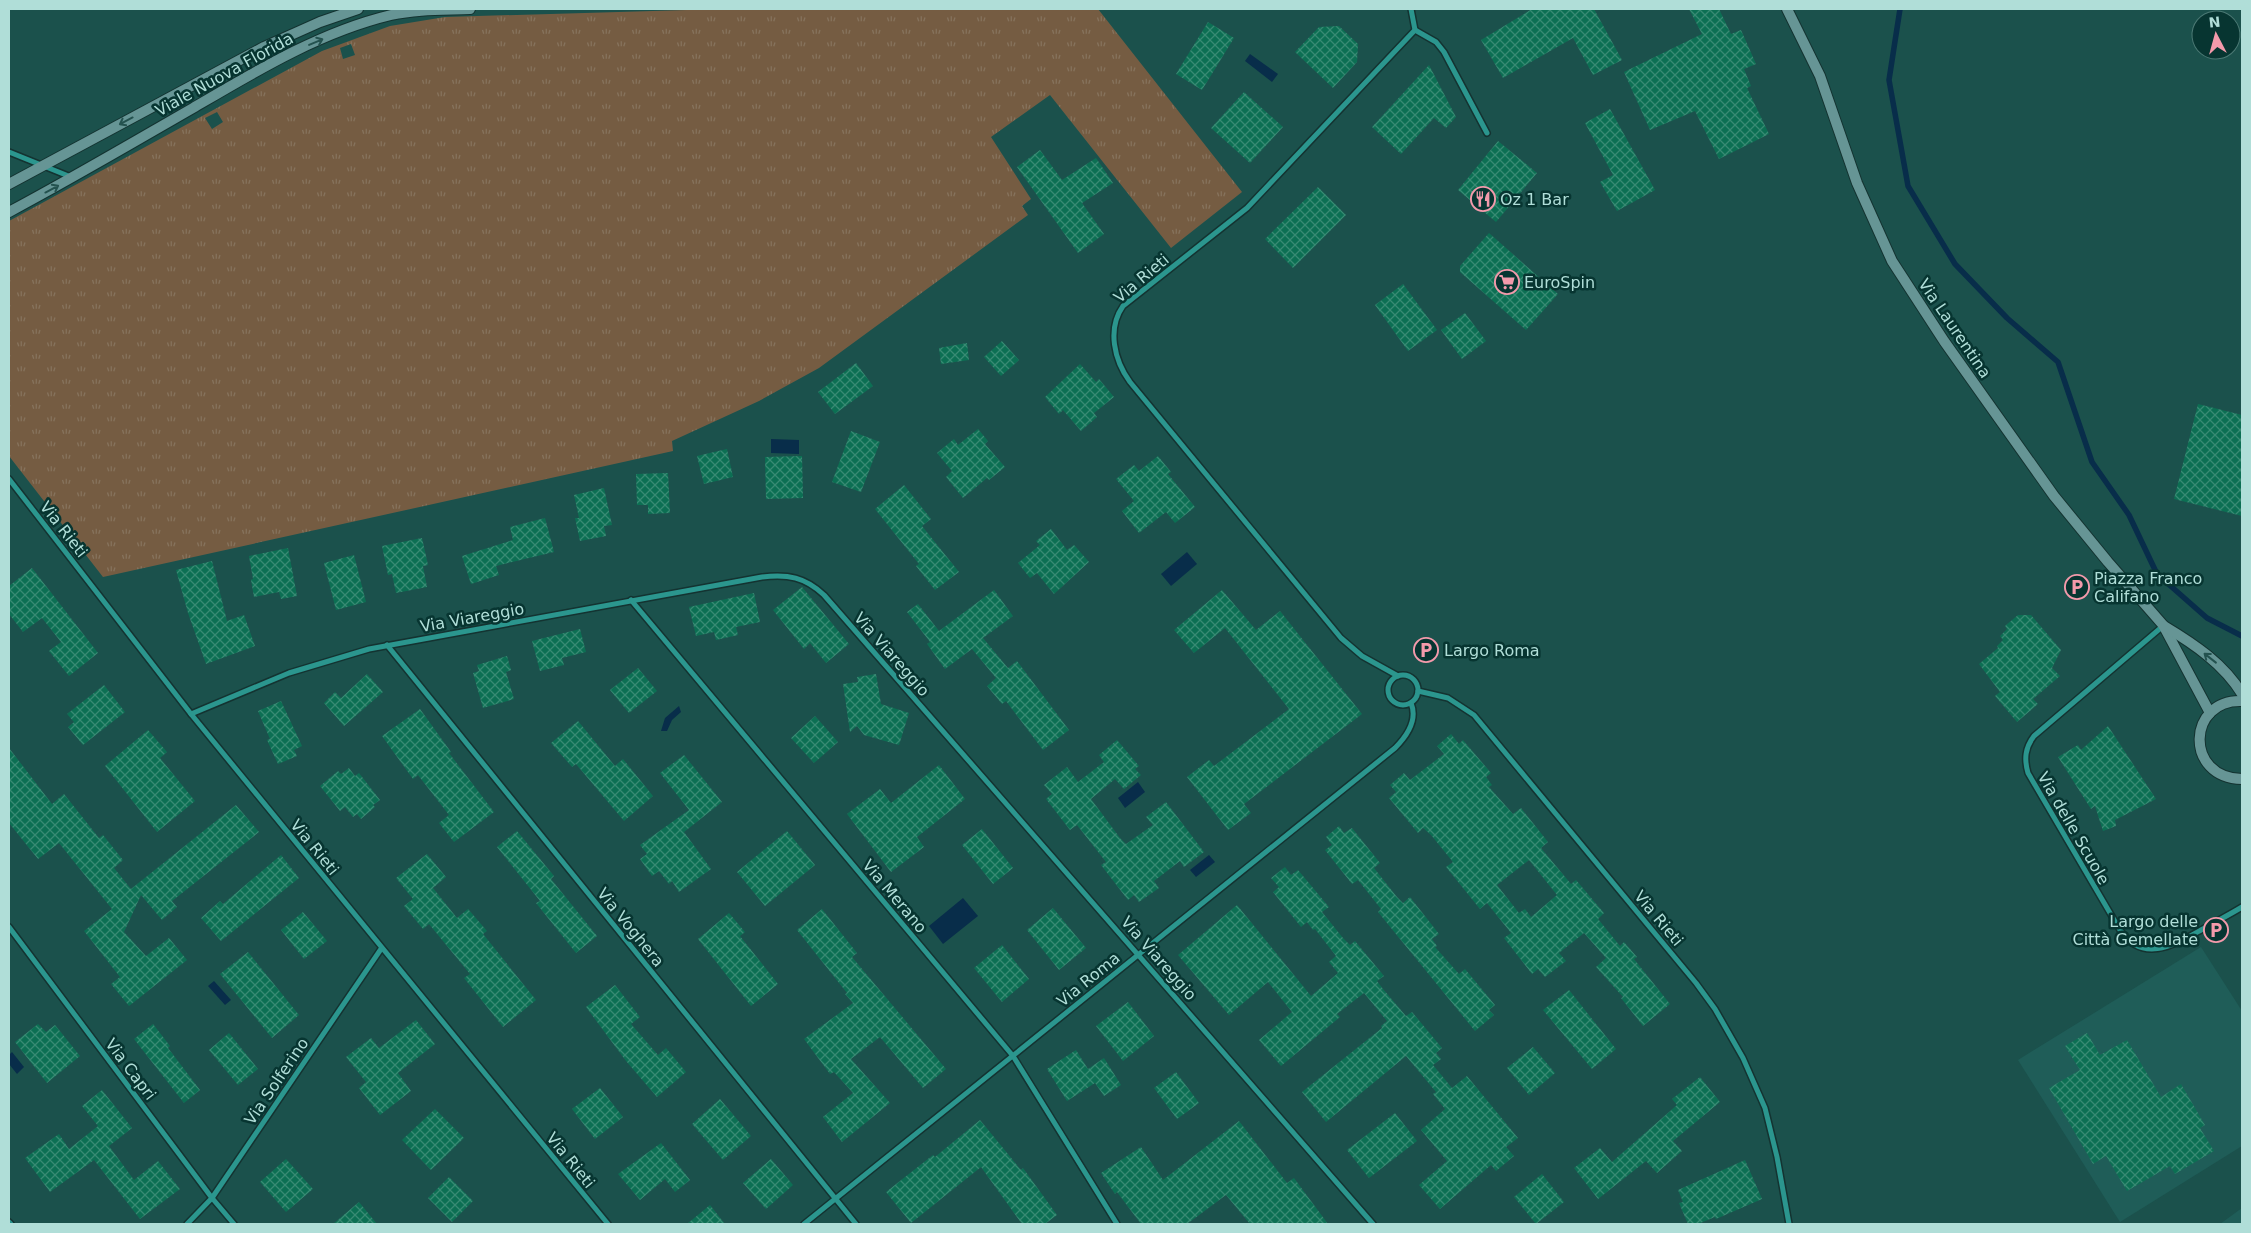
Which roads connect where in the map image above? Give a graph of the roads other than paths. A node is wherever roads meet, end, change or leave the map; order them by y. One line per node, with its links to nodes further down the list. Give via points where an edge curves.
1 (358, 9): 8 (main road, Viale Nuova Florida, one-way to 8, via 264,47)
2 (470, 9): 9 (main road, Viale Nuova Florida, one-way to 2, via 245,77 317,41 391,15)
3 (1410, 9): 5 (street)
4 (1787, 9): 14 (main road, Via Laurentina, via 1820,76 1857,184 1892,261 1944,341 2054,496)
5 (1415, 30): 6 (street, via 1436,42 1444,52); 16 (street, Via Rieti, via 1246,208 1123,306 1116,318 1114,334 1116,351 1126,376 1341,638 1362,656)
6 (1487, 133)
7 (9, 152): 8 (street)
8 (44, 165): 9 (street); 10 (main road, Viale Nuova Florida)
9 (72, 178): 11 (main road, Viale Nuova Florida, one-way to 9)
10 (9, 184)
11 (9, 212)
12 (9, 479): 22 (street, Via Rieti)
13 (631, 600): 15 (street, Via Viareggio); 27 (street, Via Viareggio, via 774,576 793,576 809,582 824,595); 28 (street, Via Merano)
14 (2163, 625): 18 (main road, Via Laurentina, one-way to 14, via 2217,663); 21 (main road, Via Laurentina); 24 (street, Via delle Scuole, via 2034,736 2025,757 2028,773 2120,930 2134,945 2151,949 2168,947)
15 (388, 645): 22 (street, Via Viareggio, via 289,673); 30 (street, Via Voghera)
16 (1398, 676): 17 (street, via 1413,678); 20 (street, via 1388,687 1389,697 1401,706)
17 (1418, 691): 20 (street); 38 (street, Via Rieti, via 1448,698 1474,715 1705,995 1743,1058 1762,1099)
18 (2242, 694)
19 (2242, 701): 21 (main road, via 2220,705)
20 (1411, 704): 27 (street, Via Roma, via 1414,711 1411,724 1396,748)
21 (2210, 713): 23 (main road, via 2202,724 2199,737 2203,757 2216,772 2228,778)
22 (191, 714): 26 (street, Via Rieti)
23 (2242, 779)
24 (2242, 907)
25 (9, 927): 29 (street, Via Capri)
26 (381, 949): 29 (street, Via Solferino); 33 (street, Via Rieti)
27 (1139, 954): 28 (street, Via Roma); 37 (street, Via Viareggio)
28 (1013, 1056): 30 (street, Via Roma); 36 (street, Via Merano)
29 (212, 1198): 31 (street, Via Solferino); 32 (street, Via Capri)
30 (836, 1199): 34 (street, Via Roma); 35 (street, Via Voghera)
31 (187, 1224)
32 (234, 1224)
33 (608, 1224)
34 (804, 1224)
35 (856, 1224)
36 (1117, 1224)
37 (1373, 1224)
38 (1789, 1224)

